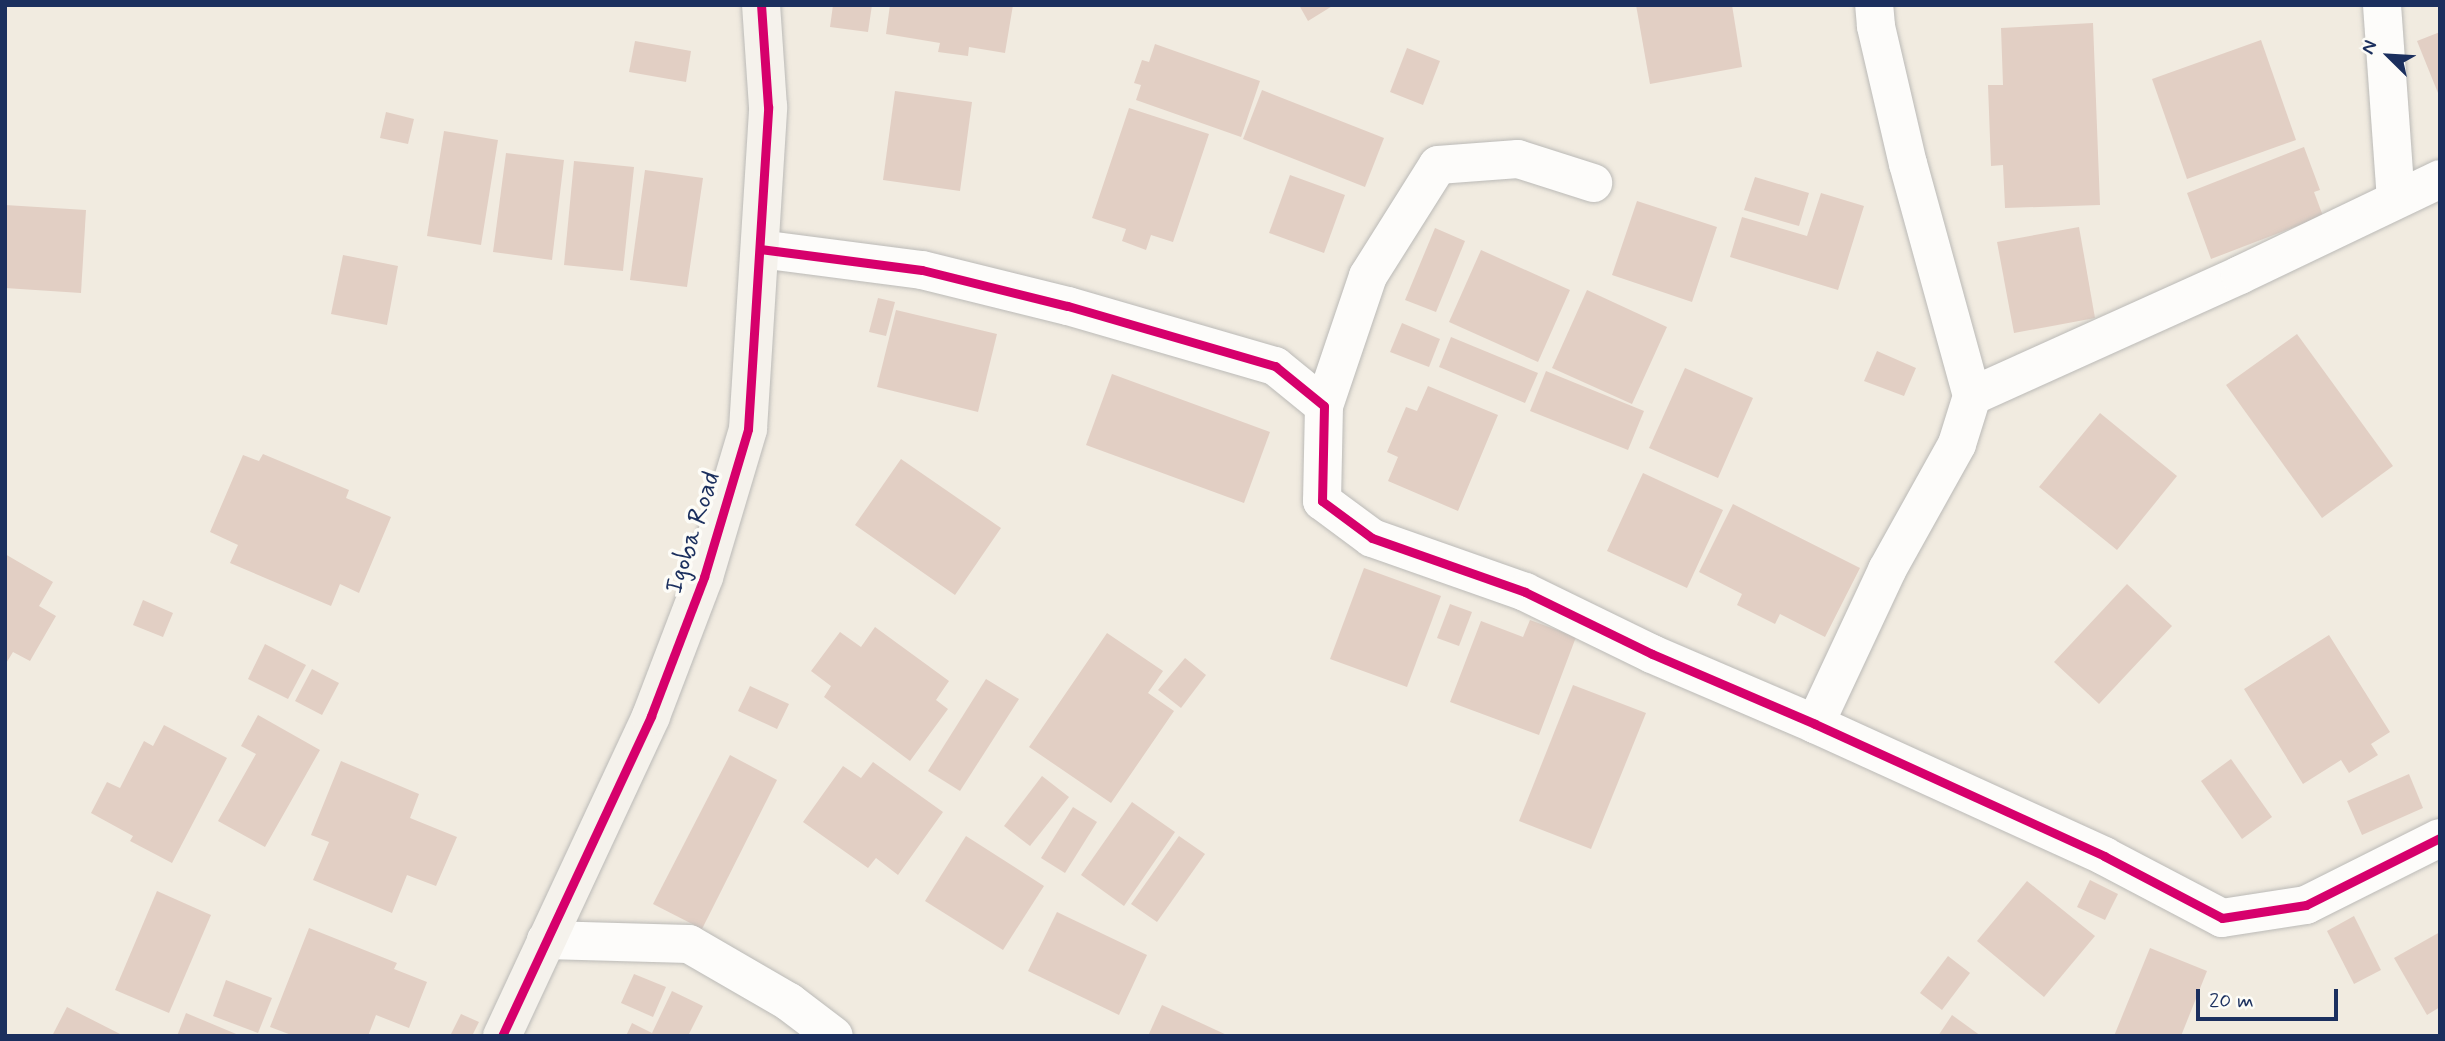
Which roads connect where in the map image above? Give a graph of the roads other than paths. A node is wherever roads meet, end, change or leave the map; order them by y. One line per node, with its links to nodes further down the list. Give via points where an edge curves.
1 (761, 5): 7 (street, Igoba Road, via 768,107)
2 (1874, 5): 8 (street, via 1908,164)
3 (2382, 5): 6 (street)
4 (2440, 179): 6 (street)
5 (1593, 183): 9 (street, via 1518,159 1438,165 1368,276)
6 (2396, 199): 8 (street)
7 (760, 249): 9 (street, via 922,270 1219,347 1275,366); 12 (street, Igoba Road, via 748,429 704,577 651,716)
8 (1972, 396): 10 (street, via 1957,444 1887,570)
9 (1324, 406): 10 (street, via 1322,502 1372,538 1524,592 1652,654)
10 (1815, 724): 11 (street, via 2104,856 2222,918 2306,905)
11 (2440, 838)
12 (546, 940): 13 (street, Igoba Road); 14 (street, via 689,944 789,1002)
13 (502, 1036)
14 (834, 1036)

